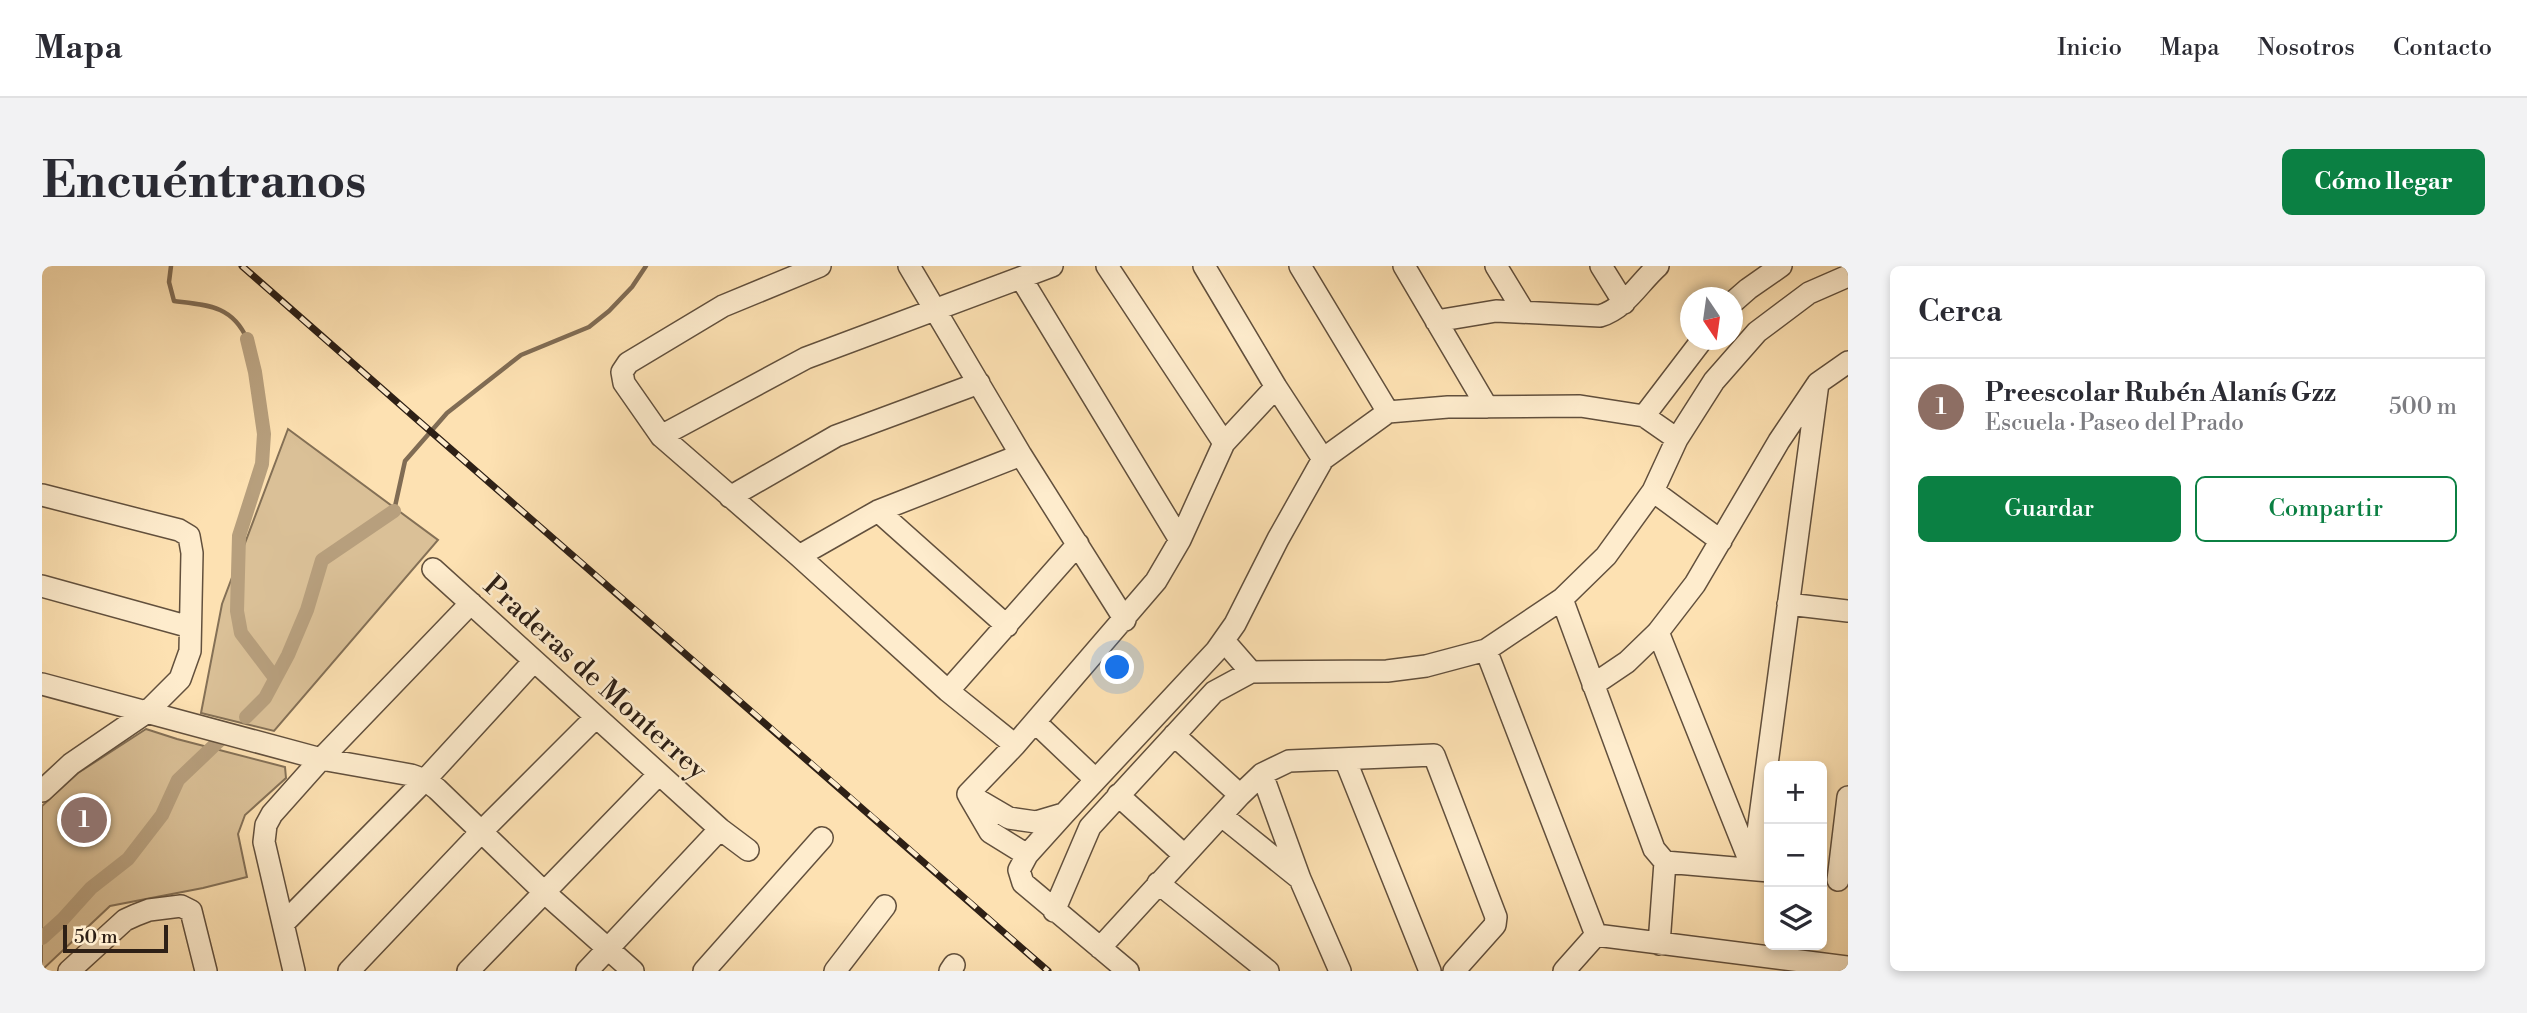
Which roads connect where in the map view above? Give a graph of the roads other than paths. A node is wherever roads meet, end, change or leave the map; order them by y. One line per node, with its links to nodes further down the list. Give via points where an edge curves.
1 (820, 266): 27 (street, via 723,306 628,363 622,372 624,383)
2 (909, 266): 16 (street)
3 (1052, 266): 13 (street)
4 (1107, 266): 30 (street)
5 (1204, 266): 23 (street)
6 (1300, 266): 25 (street)
7 (1404, 266): 18 (street)
8 (1496, 266): 17 (street)
9 (1601, 266): 15 (street)
10 (1658, 266): 15 (street)
11 (1782, 266): 14 (street)
12 (1848, 276): 28 (street, via 1809,293 1757,332 1714,382)
13 (1021, 278): 16 (street); 38 (street)
14 (1743, 293)
15 (1624, 303): 17 (street, via 1600,316)
16 (936, 310): 21 (street); 27 (street, via 807,358)
17 (1524, 312): 18 (street, via 1496,311)
18 (1436, 321): 24 (street)
19 (1694, 350): 26 (street)
20 (1848, 362): 22 (street)
21 (979, 383): 31 (street); 36 (street, via 836,436)
22 (1818, 383): 29 (street); 33 (street)
23 (1276, 387): 30 (street); 32 (street)
24 (1487, 407): 25 (street); 26 (street, via 1580,406)
25 (1388, 412): 32 (street)
26 (1644, 416): 28 (street)
27 (661, 436): 36 (street)
28 (1677, 439): 34 (street)
29 (1779, 441): 33 (street); 39 (street)
30 (1224, 443): 38 (street)
31 (1021, 455): 37 (street); 40 (street)
32 (1323, 459): 52 (street)
33 (1807, 466): 46 (street)
34 (1653, 491): 39 (street); 44 (street, via 1606,556)
35 (42, 495): 50 (street, via 189,536)
36 (730, 497): 41 (street)
37 (878, 511): 41 (street); 49 (street)
38 (1180, 540): 48 (street)
39 (1721, 541): 51 (street)
40 (1078, 544): 48 (street); 49 (street)
41 (799, 556): 58 (street)
42 (433, 569): 45 (street, Praderas de Monterrey)
43 (42, 586): 50 (street)
44 (1562, 599): 53 (street); 57 (street)
45 (471, 603): 54 (street, Praderas de Monterrey); 64 (street)
46 (1788, 604): 47 (street); 84 (street)
47 (1848, 611)
48 (1125, 620): 61 (street)
49 (1007, 626): 58 (street)
50 (190, 627): 59 (street, via 188,659 180,679)
51 (1658, 632): 57 (street); 84 (street)
52 (1224, 641): 55 (street); 68 (street)
53 (1486, 650): 55 (street, via 1426,666 1387,670); 92 (street)
54 (534, 661): 60 (street, Praderas de Monterrey); 69 (street)
55 (1251, 672): 62 (street, via 1214,692)
56 (42, 684): 59 (street)
57 (1594, 685): 83 (street, via 1654,849)
58 (948, 691): 63 (street)
59 (147, 712): 64 (street); 70 (street, via 71,764)
60 (596, 717): 66 (street, Praderas de Monterrey); 78 (street)
61 (1035, 722): 63 (street); 68 (street)
62 (1174, 735): 72 (street); 73 (street)
63 (1015, 745): 71 (street)
64 (321, 758): 69 (street); 91 (street, via 266,825 264,842)
65 (1345, 759): 67 (street, via 1289,761); 110 (street); 111 (street, via 1434,754 1496,917 1495,925)
66 (659, 774): 77 (street, Praderas de Monterrey); 88 (street)
67 (1262, 774): 73 (street); 85 (street)
68 (1095, 779): 75 (street)
69 (425, 780): 78 (street); 91 (street)
70 (42, 791)
71 (968, 794): 75 (street, via 1009,818 1036,822); 81 (street, via 990,832)
72 (1118, 795): 82 (street); 90 (street, via 1090,827)
73 (1240, 795): 76 (street)
74 (1848, 797): 86 (street)
75 (1064, 814): 81 (street)
76 (1222, 816): 82 (street); 85 (street)
77 (720, 829): 80 (street, Praderas de Monterrey); 95 (street)
78 (481, 832): 88 (street); 101 (street)
79 (822, 838): 105 (street)
80 (748, 850)
81 (1027, 855): 90 (street, via 1019,870 1023,883)
82 (1184, 855): 87 (street)
83 (1665, 862): 84 (street); 93 (street)
84 (1761, 870)
85 (1300, 879): 109 (street)
86 (1836, 880)
87 (1158, 883): 94 (street); 108 (street)
88 (544, 892): 95 (street); 102 (street)
89 (885, 906): 106 (street)
90 (1054, 911): 94 (street)
91 (283, 924): 100 (street)
92 (1596, 935): 93 (street); 112 (street)
93 (1659, 944): 96 (street)
94 (1100, 948): 107 (street)
95 (608, 949): 103 (street); 104 (street)
96 (1746, 963): 97 (street)
97 (1838, 968)
98 (69, 971): 99 (street, via 125,920 181,905 191,911)
99 (206, 971)
100 (293, 971)
101 (349, 971)
102 (468, 971)
103 (587, 971)
104 (633, 971)
105 (704, 971)
106 (835, 971)
107 (1128, 971)
108 (1268, 971)
109 (1340, 971)
110 (1430, 971)
111 (1454, 971)
112 (1564, 971)

